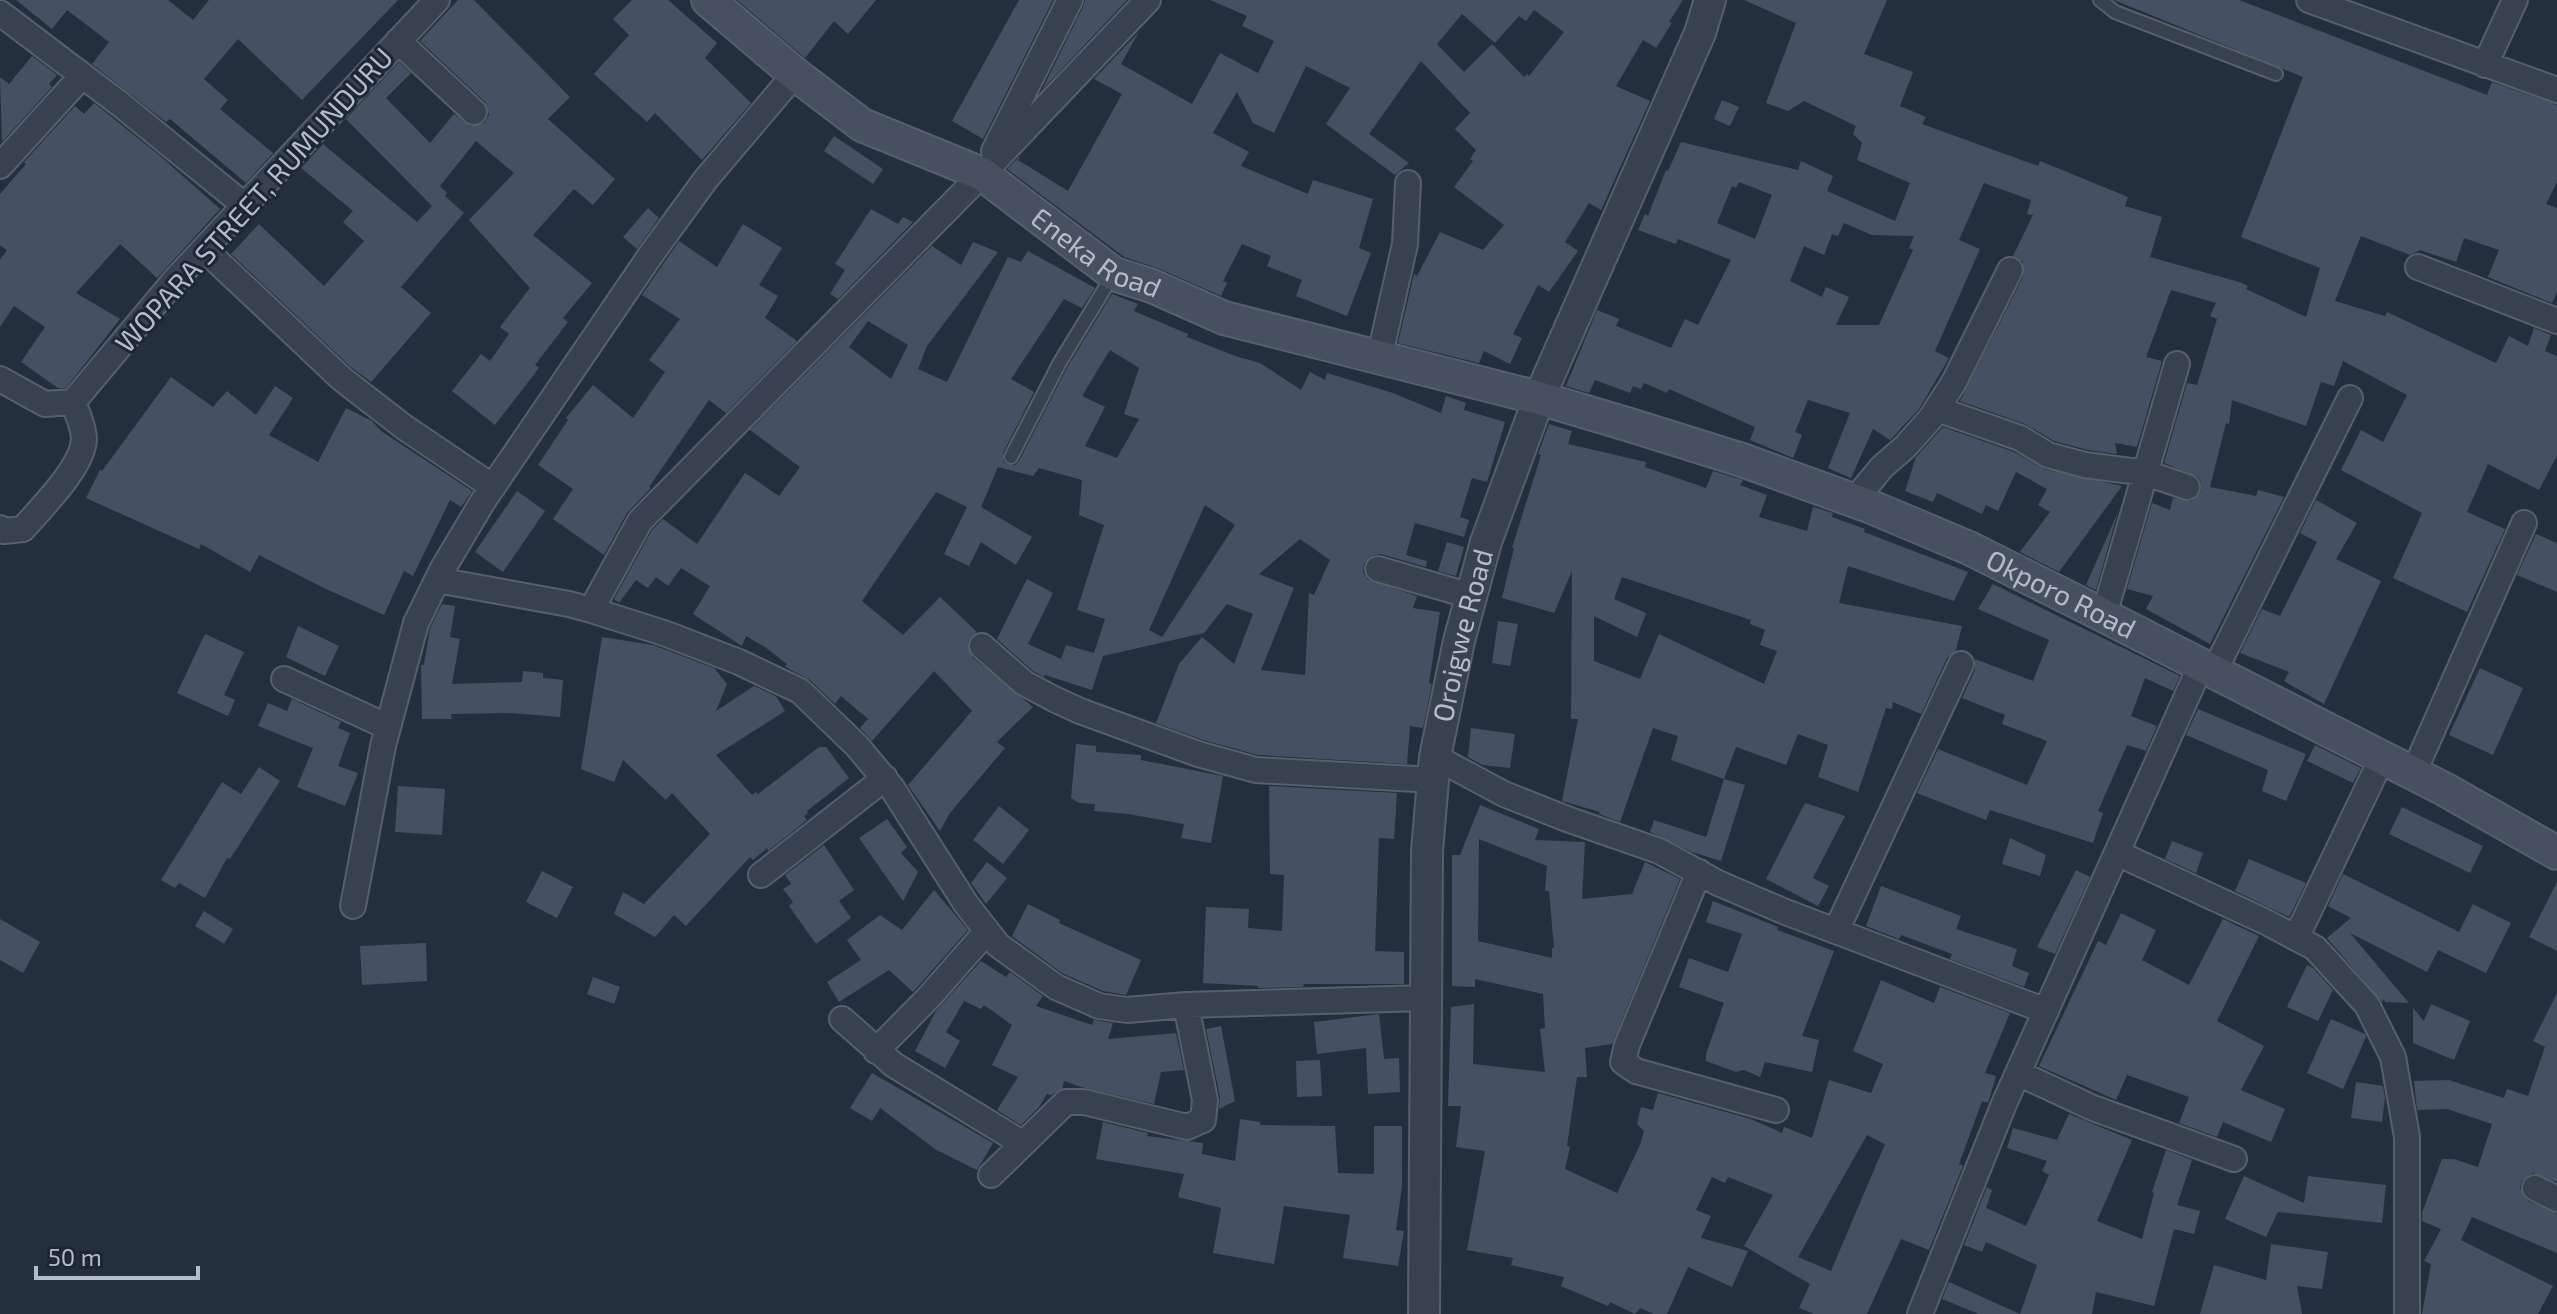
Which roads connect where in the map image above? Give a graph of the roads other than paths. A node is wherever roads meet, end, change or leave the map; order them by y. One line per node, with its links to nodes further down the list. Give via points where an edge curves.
1 (437, 0): 11 (street, WOPARA STREET, RUMUNDURU)
2 (708, 0): 13 (main road, Eneka Road)
3 (1054, 0): 19 (street)
4 (1070, 0): 19 (street)
5 (1148, 0): 19 (street)
6 (1710, 0): 30 (street, Oroigwe Road)
7 (2100, 0): 14 (lane, via 2115,12)
8 (2309, 0): 12 (street)
9 (2515, 0): 12 (street)
10 (0, 13): 15 (street)
11 (398, 41): 17 (street); 21 (street, WOPARA STREET, RUMUNDURU)
12 (2485, 65): 16 (street)
13 (795, 74): 19 (main road, Eneka Road, via 862,125); 36 (street, via 706,179)
14 (2276, 74)
15 (82, 76): 18 (street); 21 (street)
16 (2557, 90)
17 (474, 112)
18 (0, 166)
19 (982, 174): 25 (main road, Eneka Road); 44 (street, via 640,521)
20 (1408, 183): 27 (street, via 1405,244)
21 (244, 205): 22 (street, WOPARA STREET, RUMUNDURU)
22 (204, 249): 32 (street, WOPARA STREET, RUMUNDURU); 36 (street, via 342,379)
23 (2418, 267): 26 (street)
24 (2010, 270): 33 (street)
25 (1114, 274): 27 (main road, Eneka Road, via 1224,318); 34 (lane)
26 (2557, 321)
27 (1379, 359): 30 (main road, Eneka Road)
28 (2177, 364): 35 (street)
29 (0, 379): 32 (street, via 45,404)
30 (1539, 398): 38 (main road, Okporo Road, via 1742,460); 43 (street, Oroigwe Road)
31 (2350, 398): 48 (street)
32 (73, 402): 40 (street, via 84,436 70,472 23,529)
33 (1937, 409): 35 (street, via 2020,438 2048,455); 38 (street)
34 (1011, 457)
35 (2146, 473): 37 (street); 45 (street)
36 (493, 487): 42 (street)
37 (2187, 487)
38 (1854, 501): 45 (main road, Okporo Road, via 1969,548)
39 (2524, 523): 53 (street)
40 (0, 528)
41 (1378, 569): 43 (street)
42 (437, 580): 44 (street); 50 (street, via 416,623)
43 (1471, 596): 52 (street, Oroigwe Road)
44 (591, 610): 54 (street, via 739,662 800,691)
45 (2104, 615): 48 (main road, Okporo Road)
46 (982, 646): 52 (street, via 1024,683 1080,711 1256,770)
47 (1961, 664): 61 (street)
48 (2208, 668): 51 (main road, Okporo Road); 55 (street)
49 (284, 679): 50 (street)
50 (388, 727): 59 (street)
51 (2382, 758): 53 (main road, Okporo Road); 62 (street)
52 (1434, 768): 57 (street, via 1659,851); 63 (street, Oroigwe Road)
53 (2413, 774): 56 (main road, Okporo Road)
54 (885, 778): 58 (street); 60 (street)
55 (2117, 853): 62 (street); 65 (street)
56 (2557, 853)
57 (1699, 872): 61 (street); 69 (street, via 1623,1062 1648,1075)
58 (761, 875)
59 (353, 906)
60 (987, 931): 64 (street, via 1056,987 1099,1006 1127,1010); 67 (street)
61 (1836, 931): 65 (street)
62 (2296, 938): 77 (street, via 2315,948 2367,1005 2393,1057 2407,1137)
63 (1425, 998): 64 (street); 75 (street, Oroigwe Road)
64 (1186, 1005): 70 (street, via 1205,1100 1203,1120 1187,1127 1066,1102)
65 (2046, 1011): 68 (street)
66 (842, 1019): 67 (street)
67 (876, 1051): 70 (street)
68 (2018, 1073): 71 (street, via 2093,1108); 76 (street)
69 (1776, 1110)
70 (1022, 1143): 72 (street)
71 (2234, 1159)
72 (991, 1175)
73 (2535, 1188): 74 (street)
74 (2557, 1199)
75 (1424, 1314)
76 (1920, 1314)
77 (2407, 1314)

